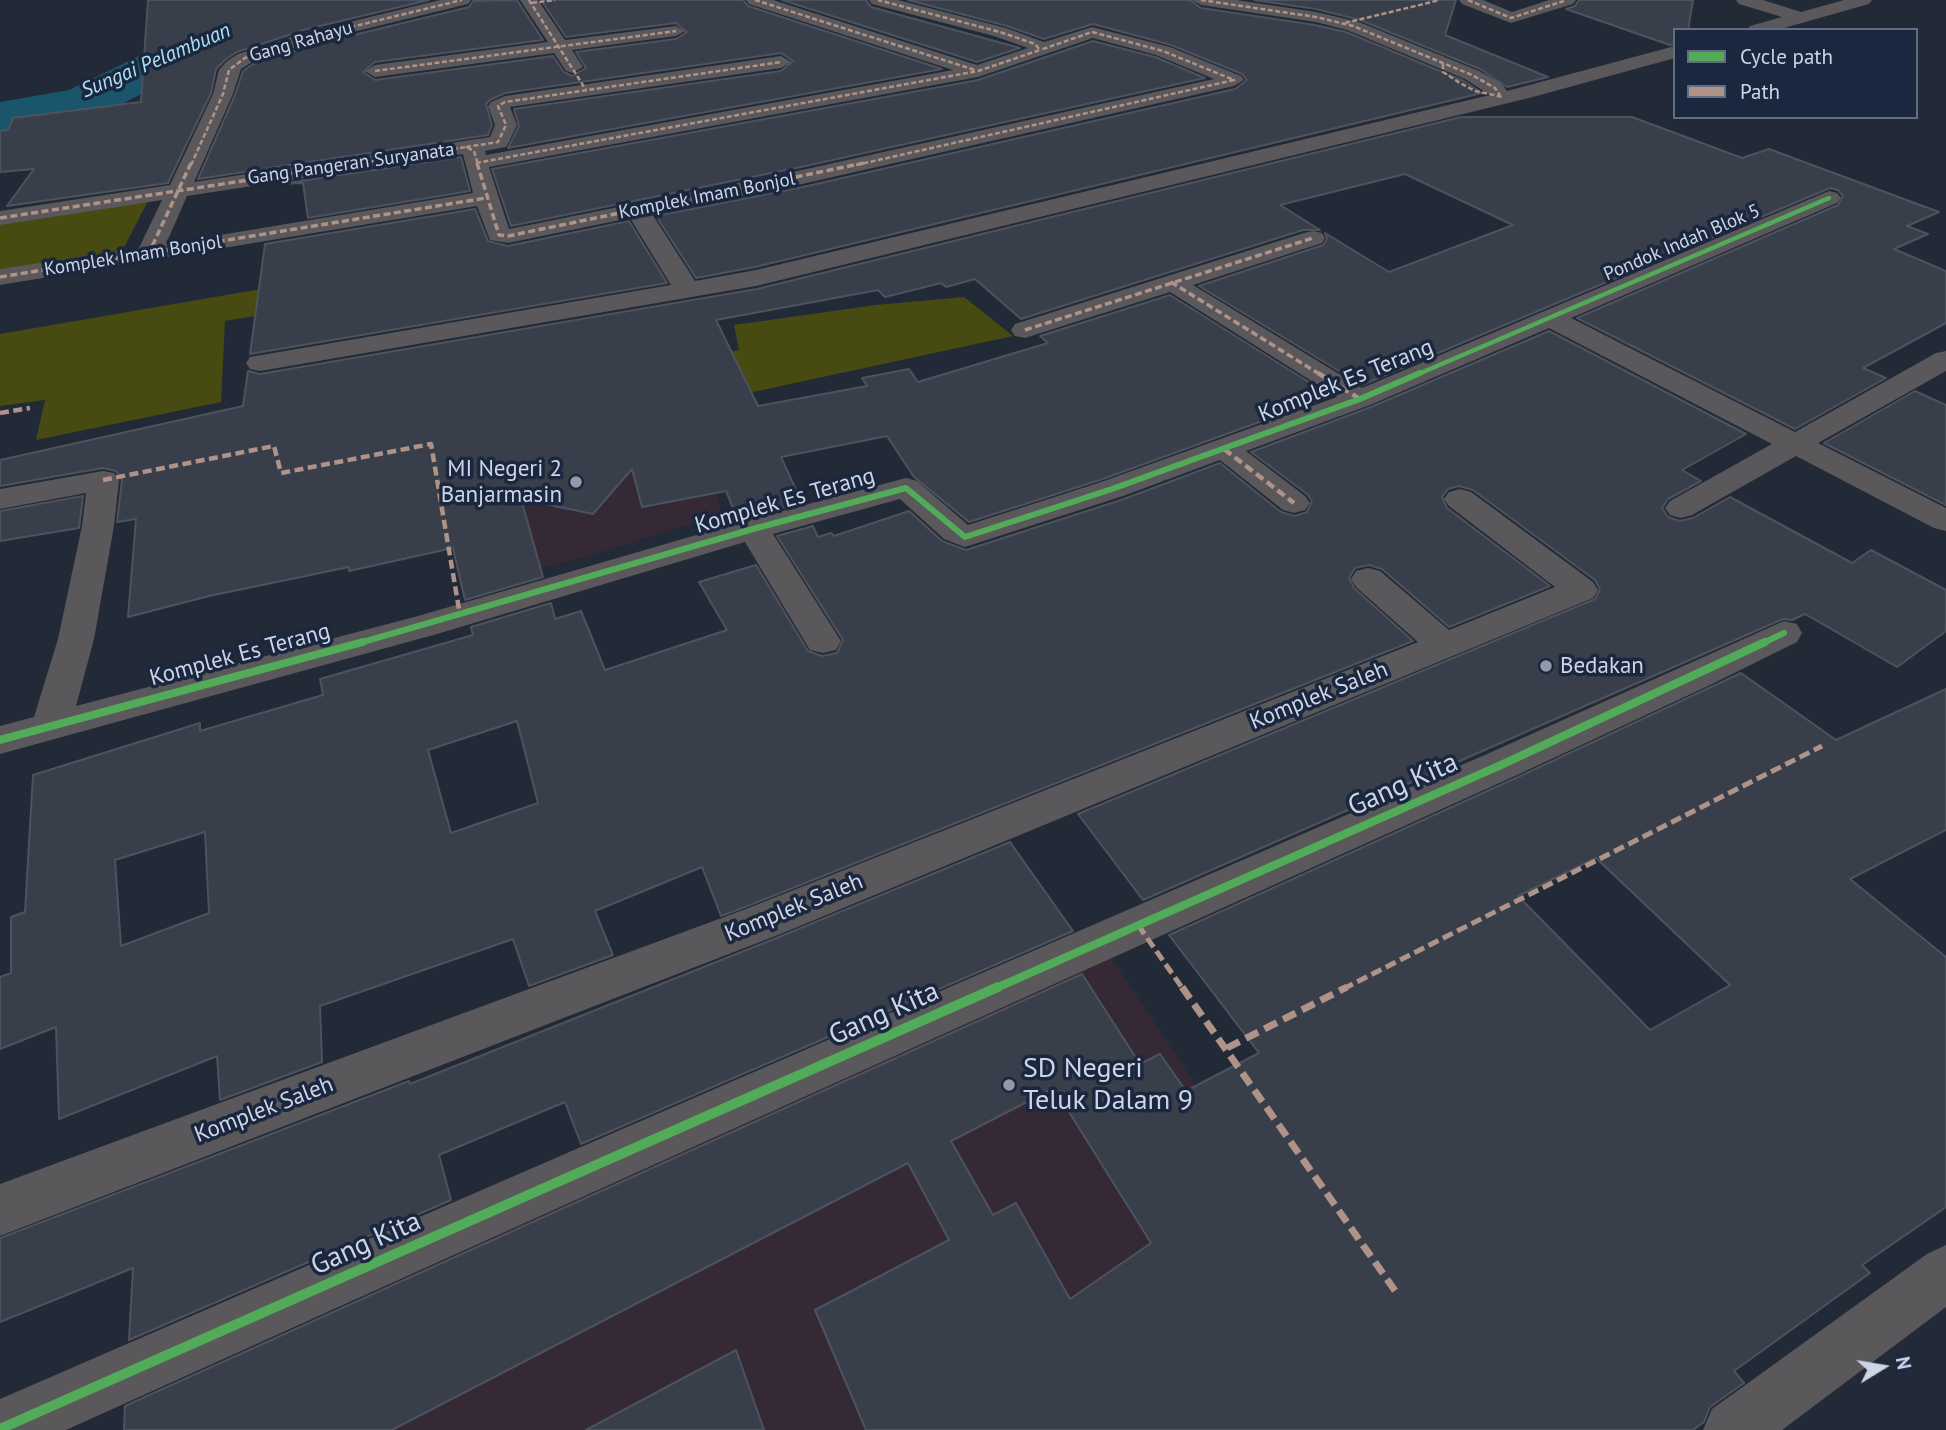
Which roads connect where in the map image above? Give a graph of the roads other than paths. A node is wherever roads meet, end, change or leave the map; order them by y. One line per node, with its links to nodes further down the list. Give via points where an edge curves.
1 (462, 0): 23 (street, Gang Rahayu, via 314,36 239,61 229,70 215,114)
2 (555, 0): 10 (street)
3 (755, 0): 19 (street)
4 (878, 0): 15 (street, via 1000,32)
5 (1201, 0): 21 (street, via 1343,23 1443,65 1443,72 1467,87)
6 (1468, 0): 7 (street, via 1511,18)
7 (1567, 0)
8 (1745, 0): 11 (street)
9 (1863, 0): 11 (street)
10 (531, 2): 14 (street)
11 (1800, 18): 12 (street)
12 (1763, 28)
13 (676, 31): 14 (street)
14 (561, 47): 18 (street); 20 (street)
15 (1040, 50): 19 (street); 26 (street, Komplek Imam Bonjol, via 1092,32 1163,51 1234,79 925,151)
16 (1673, 53): 21 (street)
17 (781, 62): 20 (street)
18 (375, 71)
19 (978, 71): 22 (street)
20 (586, 90): 22 (street, via 499,104 506,125 498,142)
21 (1502, 97): 32 (street, via 791,270)
22 (471, 155): 23 (street, Gang Pangeran Suryanata); 24 (street, Gang Pangeran Suryanata)
23 (178, 190): 27 (street, Gang Pangeran Suryanata); 29 (street)
24 (486, 198): 26 (street, Komplek Imam Bonjol, via 503,236); 29 (street, Komplek Imam Bonjol)
25 (1829, 198): 33 (street, Pondok Indah Blok 5)
26 (636, 210): 32 (street)
27 (0, 218)
28 (1313, 239): 31 (street)
29 (148, 255): 30 (street, Komplek Imam Bonjol)
30 (0, 277)
31 (1171, 282): 34 (street); 37 (street)
32 (687, 289): 36 (street)
33 (1548, 317): 37 (street, Komplek Es Terang); 38 (street)
34 (1025, 330)
35 (1946, 359): 38 (street)
36 (260, 363)
37 (1360, 399): 39 (street, Komplek Es Terang)
38 (1794, 445): 43 (street); 44 (street)
39 (1224, 449): 42 (street); 45 (street, Komplek Es Terang, via 965,537 906,488)
40 (0, 499): 50 (street, via 103,480 76,639)
41 (1460, 499): 49 (street, Komplek Saleh, via 1581,590)
42 (1294, 503)
43 (1681, 508)
44 (1946, 521)
45 (752, 529): 48 (street); 50 (street, Komplek Es Terang, via 424,626)
46 (1368, 579): 49 (street)
47 (1784, 633): 54 (street, Gang Kita, via 1488,771)
48 (823, 641)
49 (1444, 645): 52 (street, Komplek Saleh, via 762,922)
50 (51, 726): 51 (street, Komplek Es Terang)
51 (0, 740)
52 (0, 1210)
53 (1946, 1273): 55 (street)
54 (0, 1429)
55 (1733, 1430)

